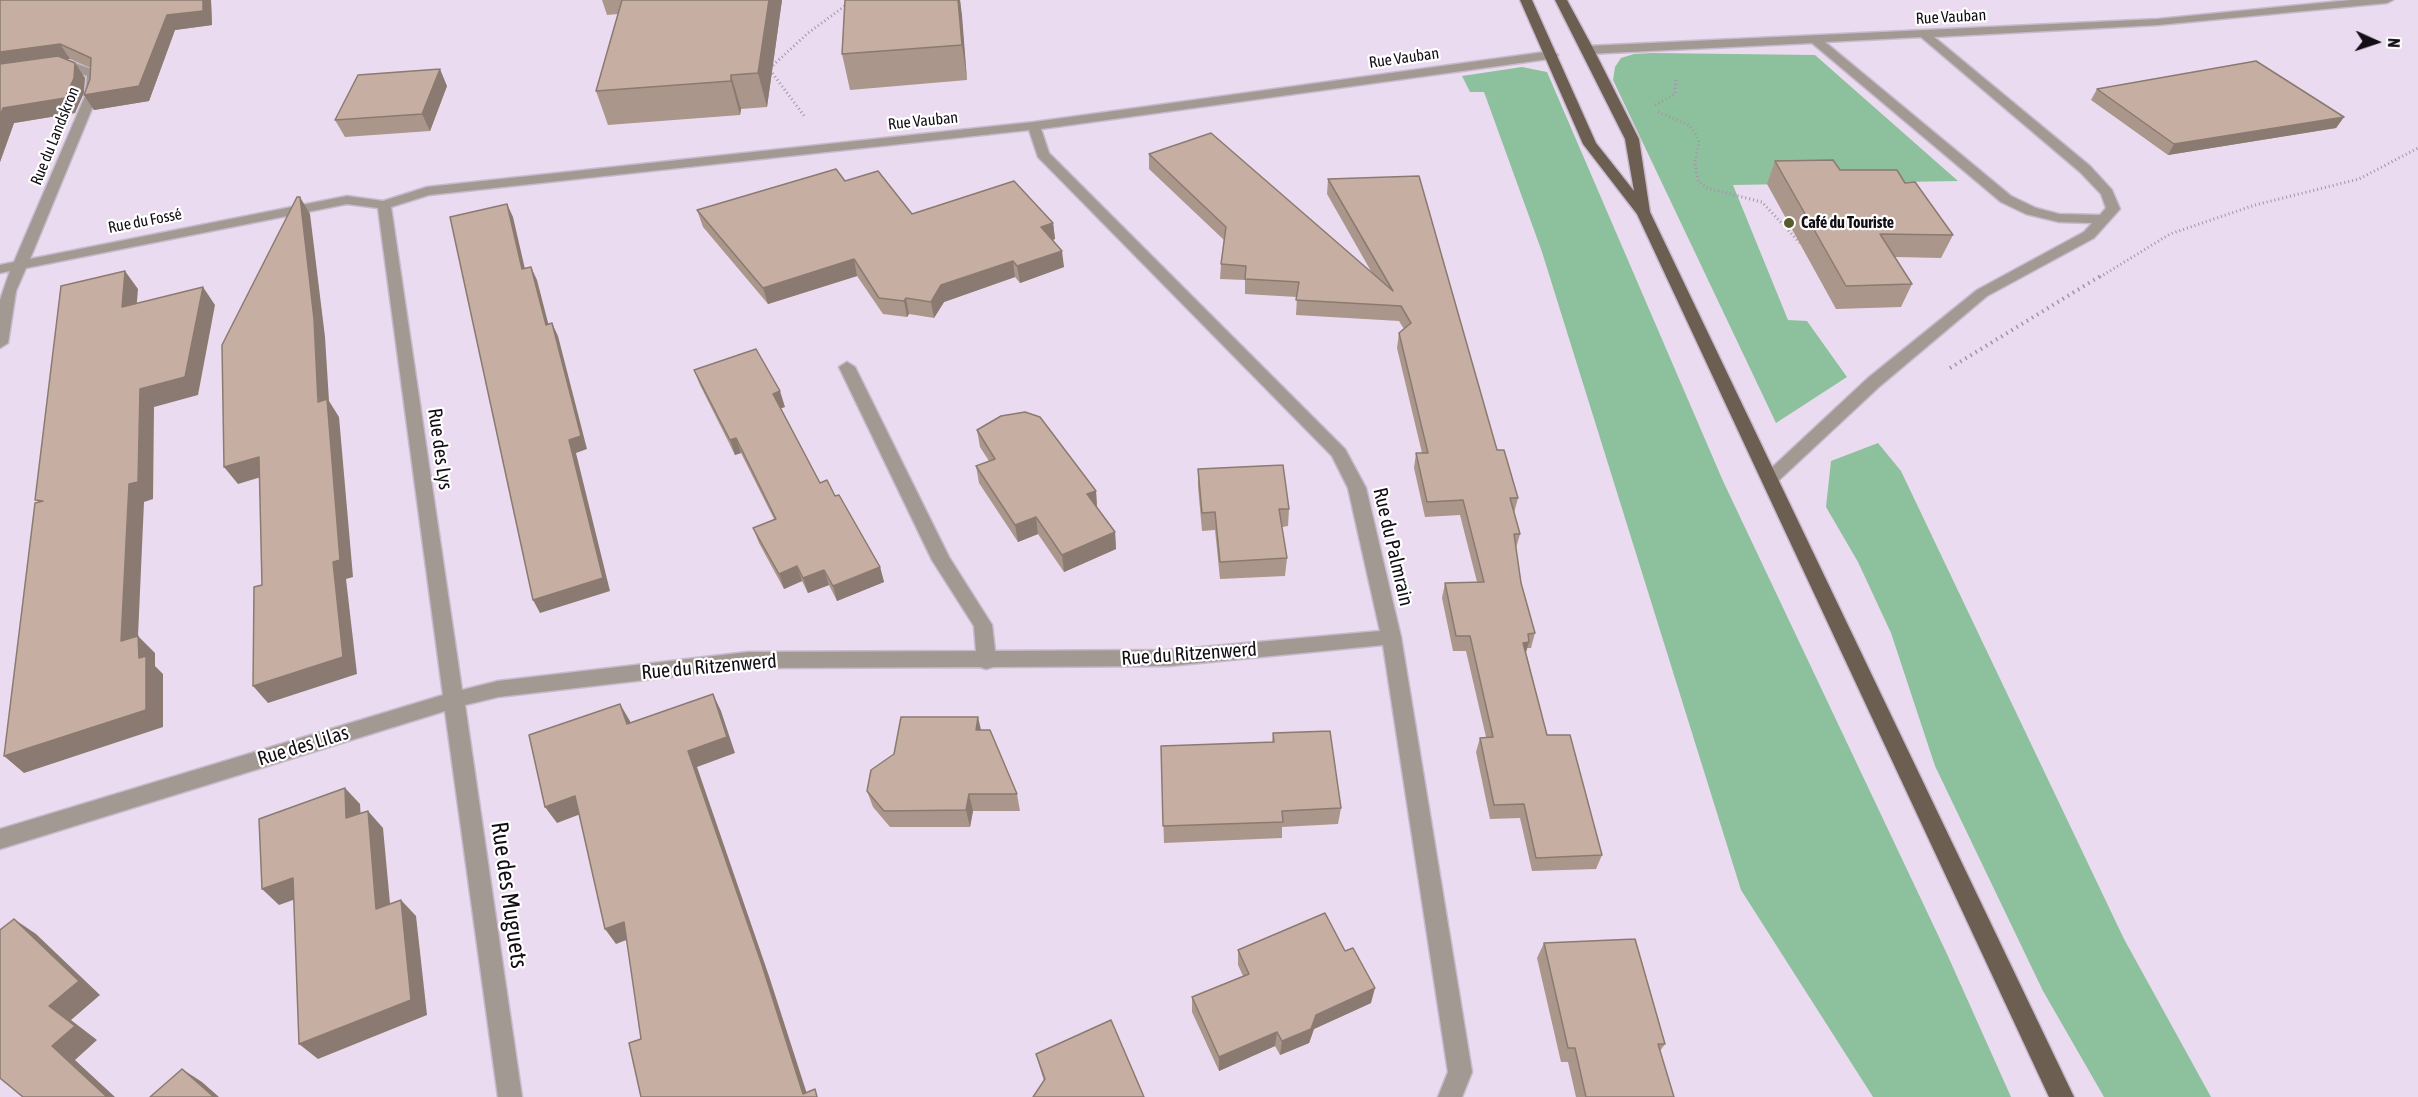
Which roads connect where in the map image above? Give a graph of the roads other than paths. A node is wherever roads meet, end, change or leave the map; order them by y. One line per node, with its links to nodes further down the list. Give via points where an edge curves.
1 (1526, 0): 7 (main road)
2 (1561, 0): 6 (main road)
3 (2387, 0): 4 (street, Rue Vauban, via 2158,22)
4 (1925, 35): 5 (street, Rue Vauban); 13 (street, via 2085,169 2107,193 2113,209)
5 (1816, 40): 6 (street, Rue Vauban); 13 (street, via 2006,199 2059,219)
6 (1588, 50): 12 (main road, via 1632,140)
7 (1551, 55): 9 (street, Rue Vauban); 12 (main road, via 1590,144)
8 (39, 68): 14 (street, Rue du Landskron, via 69,64 82,68 93,74 92,94)
9 (1034, 126): 10 (street, Rue Vauban, via 427,191); 19 (street, Rue du Palmrain, via 1044,154 1339,453 1357,488)
10 (384, 205): 11 (street, Rue Vauban, via 347,200); 22 (street, Rue des Lys)
11 (298, 210): 14 (street, Rue du Fossé)
12 (1644, 213): 18 (main road)
13 (2102, 219): 18 (street, via 2089,235 1982,293 1874,382)
14 (19, 265): 15 (street, Rue du Fossé); 16 (street, via 9,291)
15 (0, 269)
16 (0, 343)
17 (847, 367): 20 (street, via 941,560 983,626)
18 (1771, 478): 26 (main road)
19 (1391, 637): 20 (street, Rue du Ritzenwerd, via 1169,658); 25 (street, Rue du Palmrain, via 1460,1072)
20 (986, 661): 21 (street, Rue du Ritzenwerd, via 748,660)
21 (611, 676): 22 (street, Rue des Lilas, via 498,689)
22 (454, 700): 23 (street, Rue des Lilas); 24 (street, Rue des Muguets)
23 (0, 839)
24 (510, 1097)
25 (1450, 1097)
26 (2062, 1097)

